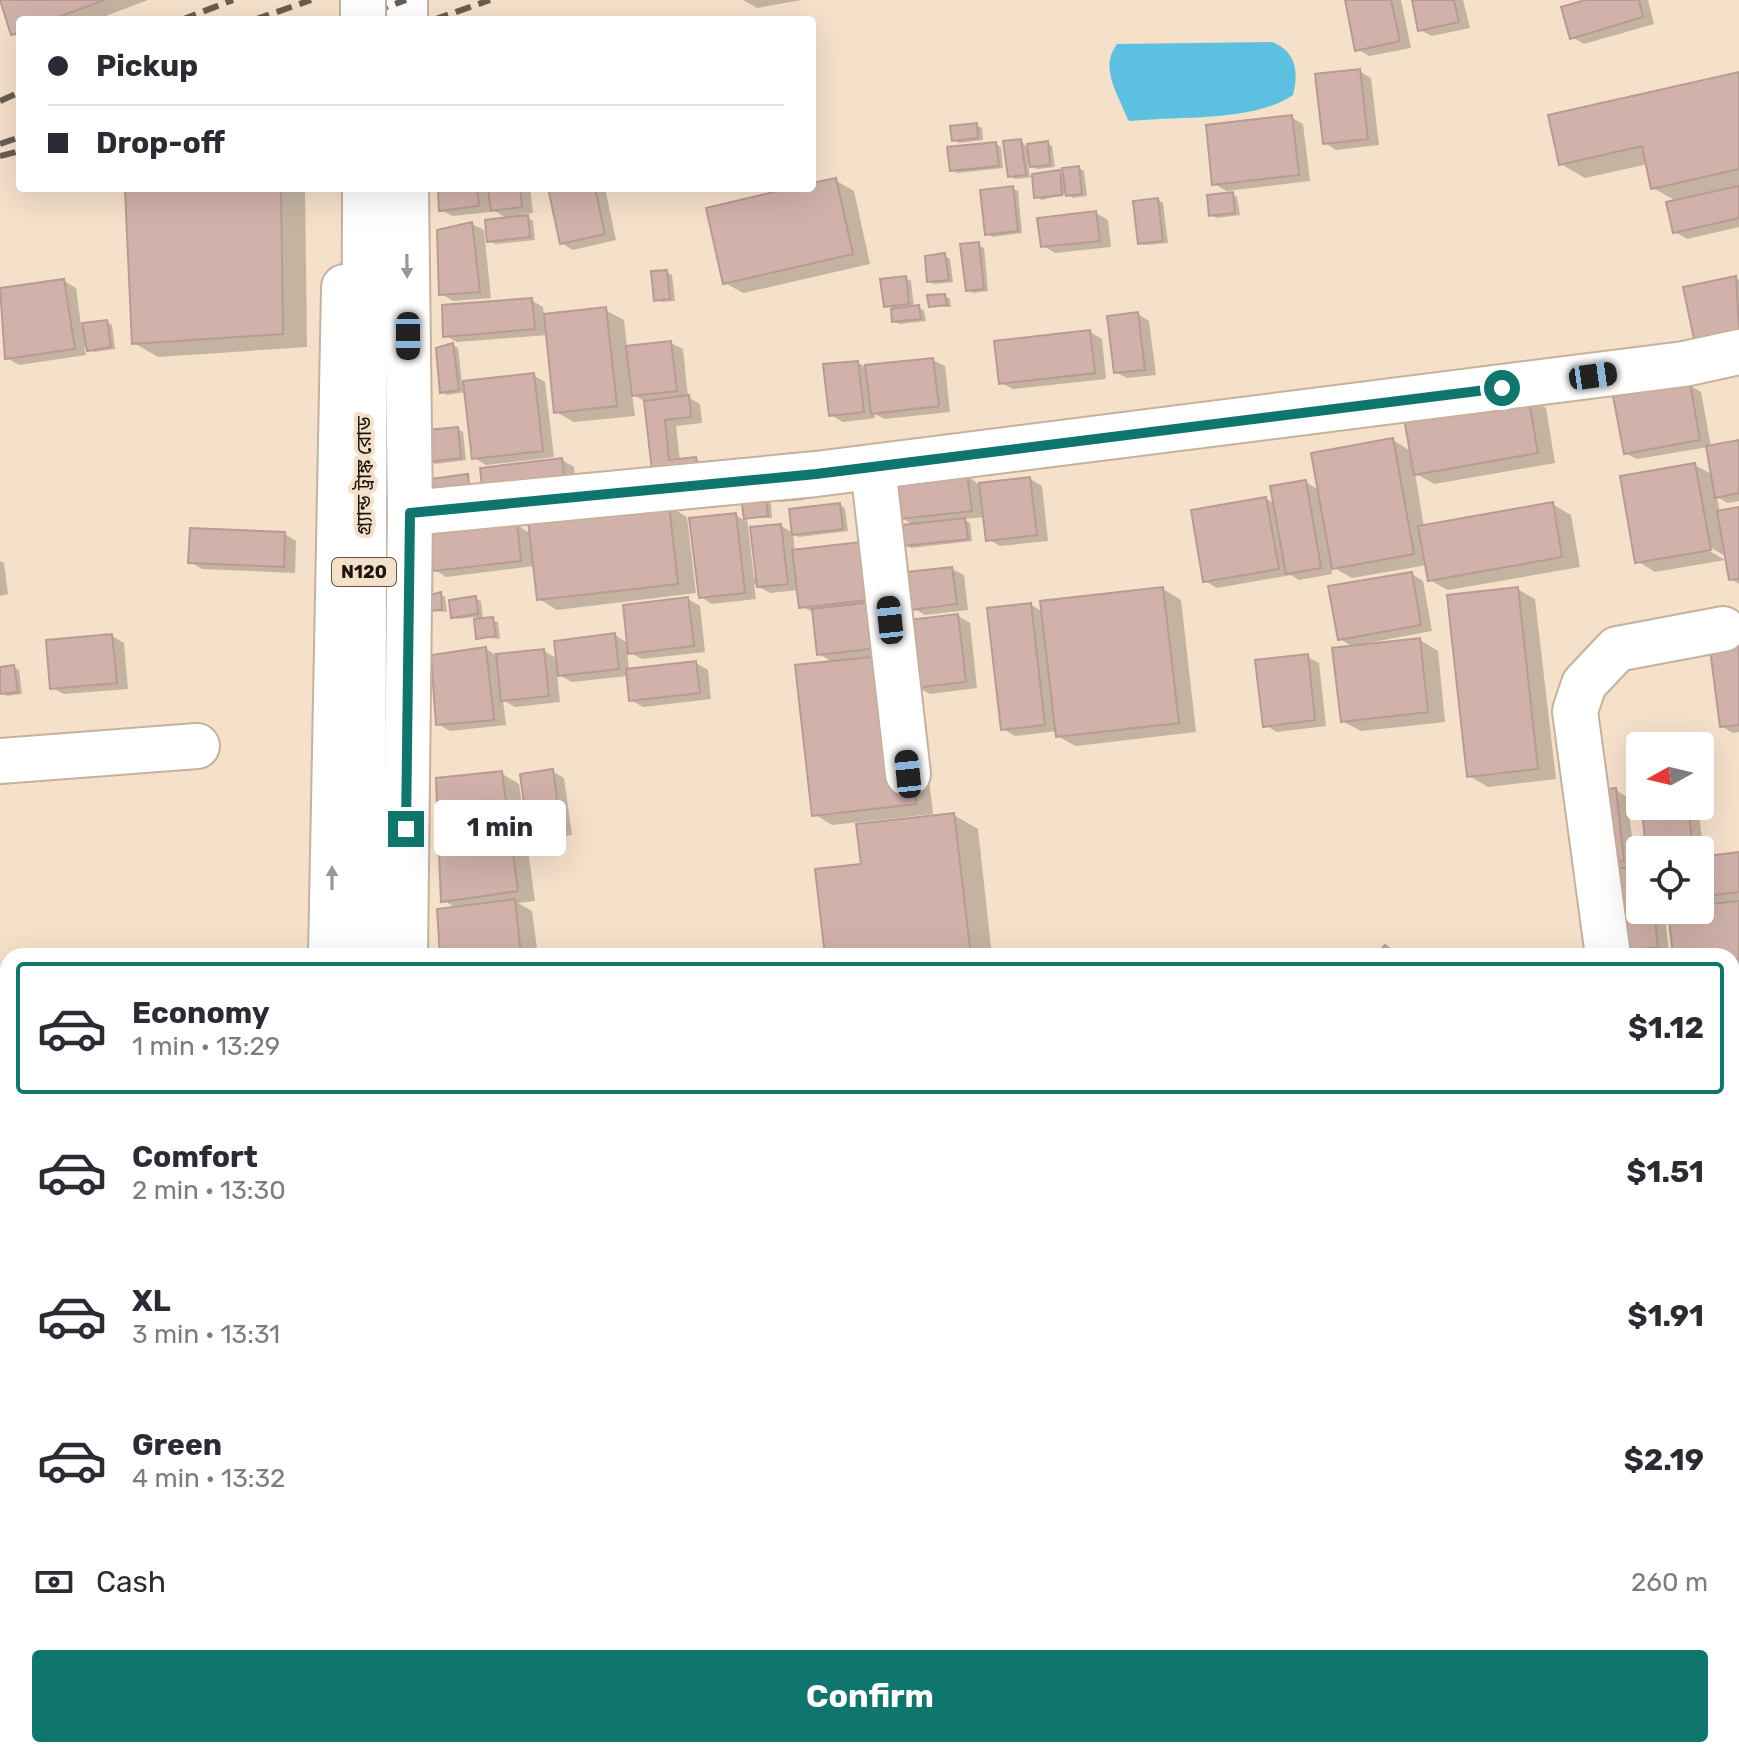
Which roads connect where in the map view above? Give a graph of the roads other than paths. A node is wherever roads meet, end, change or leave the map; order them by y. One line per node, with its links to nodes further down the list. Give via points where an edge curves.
1 (346, 192): 11 (main road, one-way to 1)
2 (365, 192): 12 (main road, গ্র্যান্ড ট্রাঙ্ক রোড / N120)
3 (406, 192): 6 (main road, one-way to 6)
4 (1739, 352): 5 (main road, via 1684,364)
5 (873, 467): 6 (main road); 10 (main road)
6 (410, 513): 13 (main road)
7 (1723, 629): 14 (main road, via 1617,649 1584,684 1575,711)
8 (197, 746): 9 (main road)
9 (0, 761)
10 (908, 774)
11 (331, 948)
12 (363, 948)
13 (405, 948)
14 (1607, 948)

